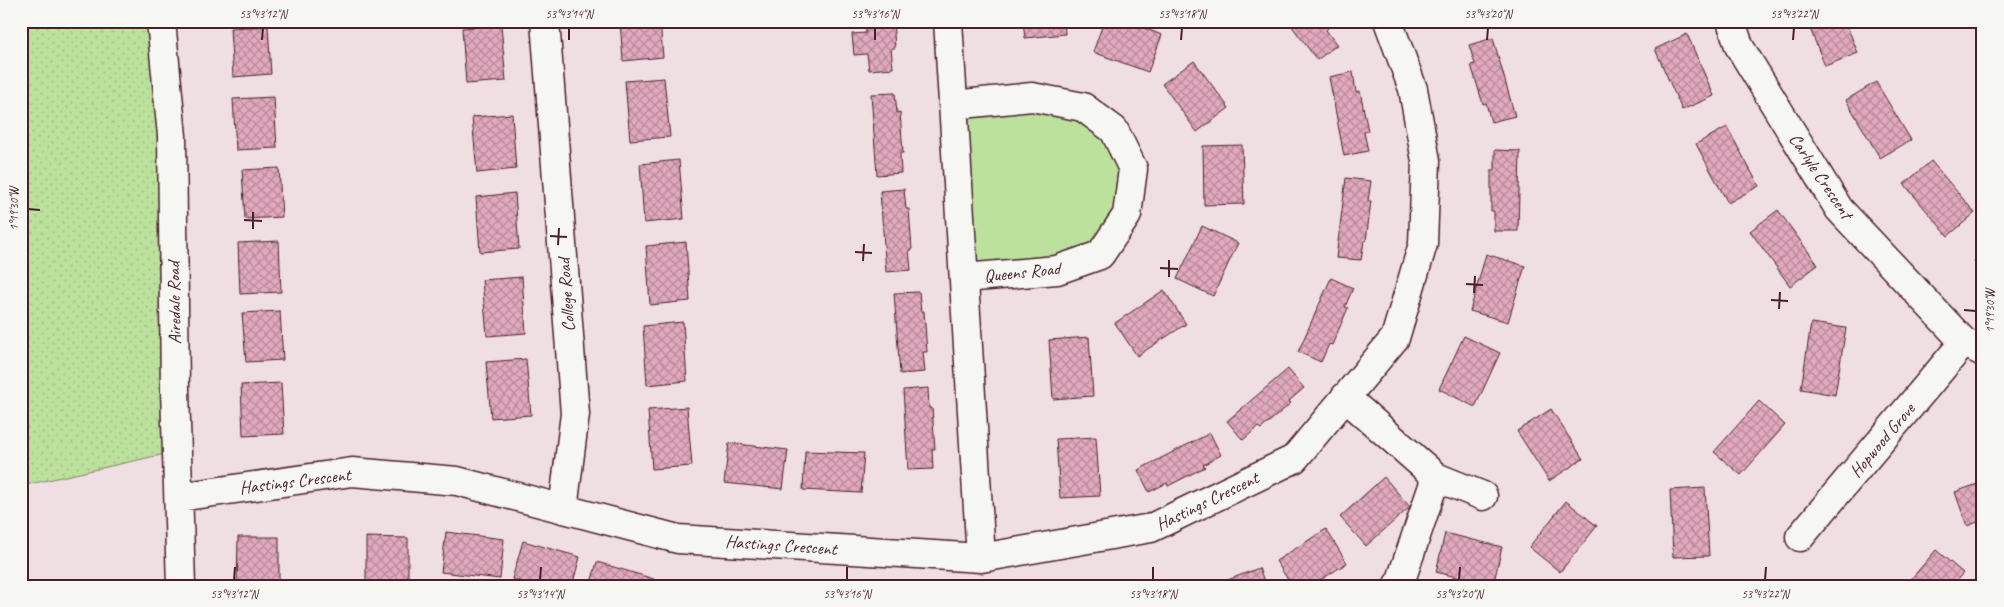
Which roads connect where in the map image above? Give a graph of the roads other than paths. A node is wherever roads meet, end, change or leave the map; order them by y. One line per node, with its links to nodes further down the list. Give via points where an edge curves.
1 (161, 21): 12 (street, Airedale Road, via 172,136)
2 (545, 21): 13 (street, College Road, via 575,414)
3 (948, 21): 6 (street, Queens Road)
4 (1388, 21): 9 (street, Hastings Crescent, via 1413,89 1426,160 1423,244 1395,338)
5 (1731, 21): 8 (street, Carlyle Crescent, via 1739,46 1839,209)
6 (954, 105): 7 (street, Queens Road); 7 (street, Queens Road, via 1032,97 1083,107 1114,130 1132,169 1127,214 1100,255 1057,270)
7 (964, 278): 15 (street, Queens Road)
8 (1974, 347): 14 (street, Hopwood Grove)
9 (1345, 397): 10 (street); 15 (street, Hastings Crescent, via 1294,459 1151,528)
10 (1436, 477): 11 (street); 17 (street)
11 (1483, 496)
12 (179, 497): 13 (street, Hastings Crescent, via 352,472 457,482); 16 (street, Airedale Road)
13 (563, 509): 15 (street, Hastings Crescent, via 678,539)
14 (1800, 538)
15 (981, 558)
16 (181, 586)
17 (1397, 586)

